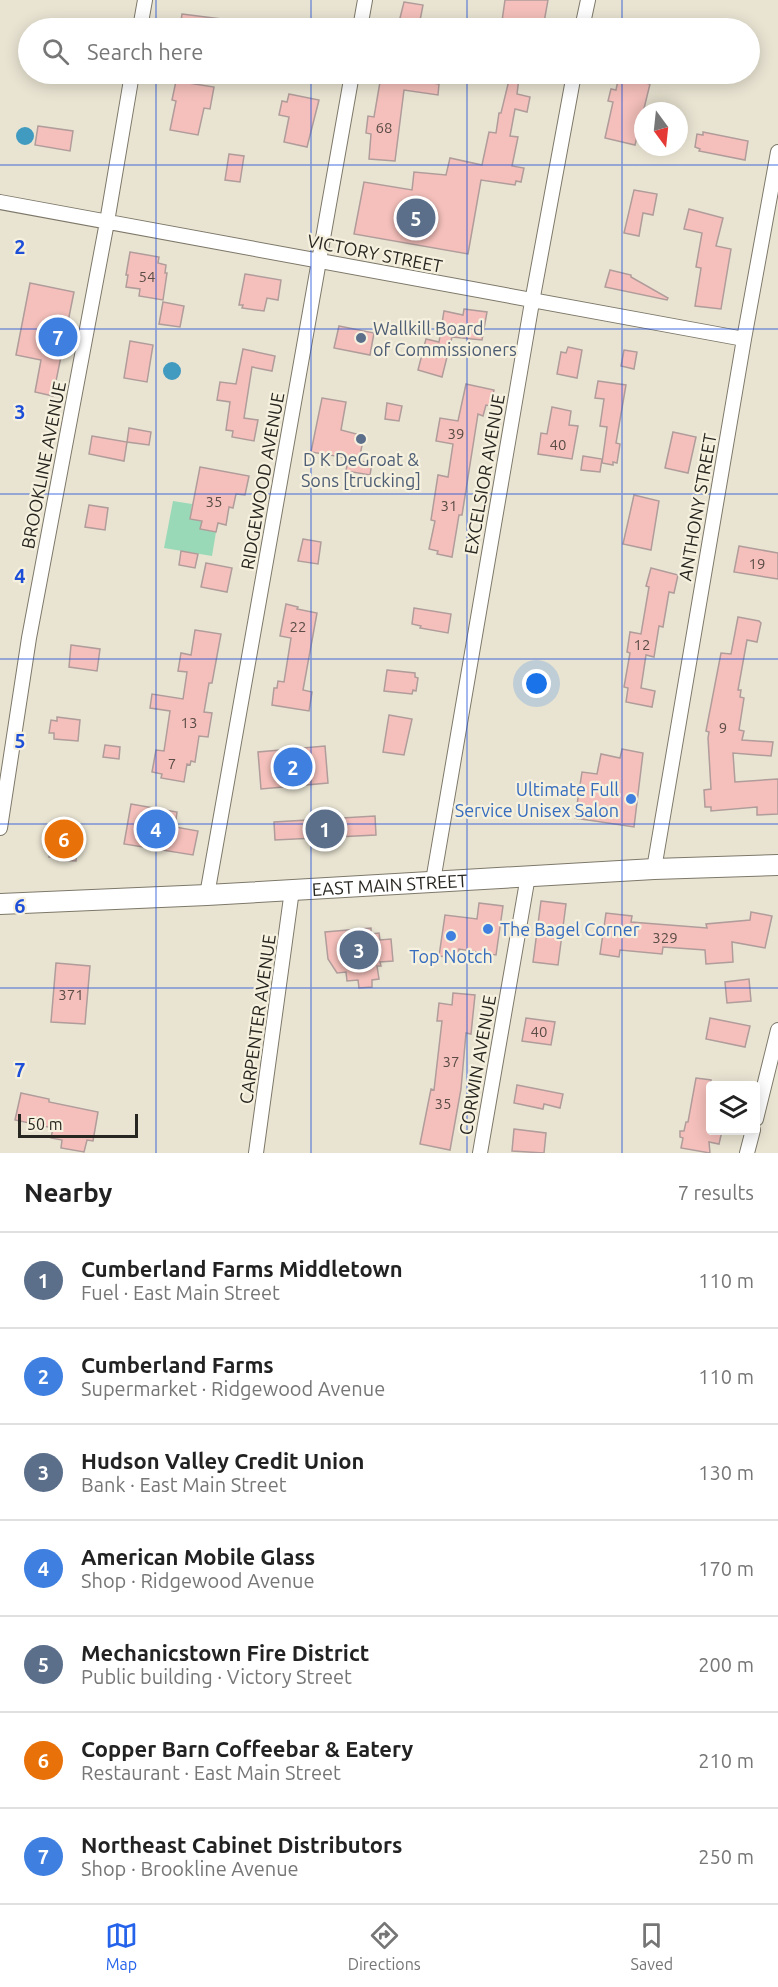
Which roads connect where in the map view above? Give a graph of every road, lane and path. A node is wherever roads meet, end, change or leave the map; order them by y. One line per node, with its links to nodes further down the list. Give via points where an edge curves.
1 (144, 0): 4 (street)
2 (365, 0): 5 (street)
3 (588, 0): 6 (street)
4 (141, 18)
5 (362, 18)
6 (584, 18)
7 (130, 84): 12 (street, BROOKLINE AVENUE)
8 (350, 84): 13 (street, RIDGEWOOD AVENUE)
9 (572, 84): 14 (street, EXCELSIOR AVENUE)
10 (778, 152): 15 (street, ANTHONY STREET)
11 (0, 202): 12 (street, VICTORY STREET)
12 (106, 222): 13 (street, VICTORY STREET); 16 (street, BROOKLINE AVENUE, via 29,638)
13 (319, 260): 14 (street, VICTORY STREET); 22 (street, RIDGEWOOD AVENUE)
14 (532, 302): 15 (street, VICTORY STREET); 20 (street, EXCELSIOR AVENUE)
15 (744, 339): 18 (street, ANTHONY STREET)
16 (0, 828)
17 (778, 865): 18 (main road, EAST MAIN STREET)
18 (654, 869): 19 (main road, EAST MAIN STREET)
19 (528, 876): 20 (main road, EAST MAIN STREET); 28 (street, CORWIN AVENUE)
20 (433, 880): 21 (main road, EAST MAIN STREET)
21 (292, 890): 22 (main road, EAST MAIN STREET); 27 (street, CARPENTER AVENUE)
22 (207, 895): 23 (main road, EAST MAIN STREET)
23 (0, 904)
24 (778, 1030): 25 (street)
25 (760, 1103)
26 (752, 1135): 29 (street)
27 (256, 1153)
28 (480, 1153)
29 (747, 1153)

